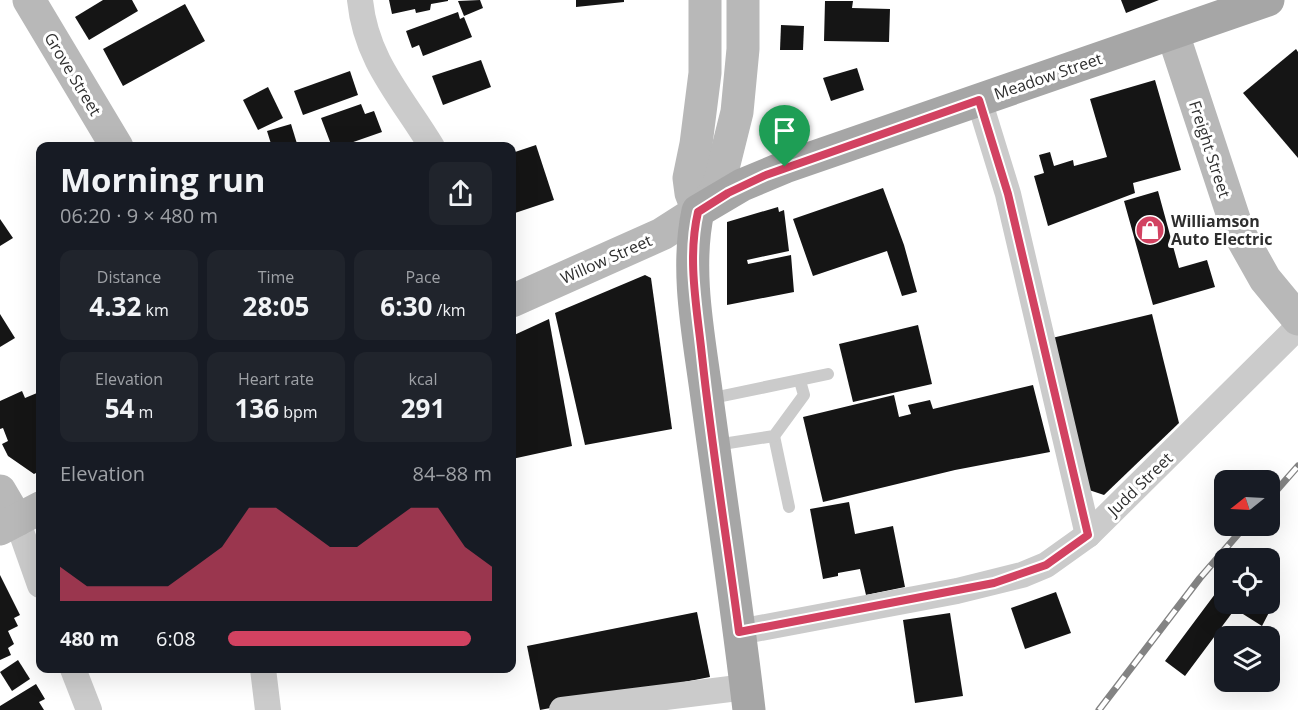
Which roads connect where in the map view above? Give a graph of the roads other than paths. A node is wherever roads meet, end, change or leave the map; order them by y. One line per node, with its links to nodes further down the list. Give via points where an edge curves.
1 (29, 0): 8 (main road, Grove Street)
2 (360, 0): 9 (street, via 373,55)
3 (705, 0): 10 (main road, via 704,84 689,178)
4 (743, 0): 10 (main road, via 741,73 734,128 717,188)
5 (1268, 0): 6 (main road, Meadow Street)
6 (1173, 34): 7 (main road, Meadow Street); 12 (main road, Freight Street, via 1238,231 1265,279)
7 (979, 100): 10 (main road, Meadow Street, via 766,175); 22 (street, via 1008,194)
8 (114, 142)
9 (429, 142)
10 (698, 212): 11 (main road, Willow Street, via 644,243); 16 (main road, via 693,262)
11 (516, 299)
12 (1298, 319)
13 (1298, 327): 22 (street, Judd Street)
14 (828, 374): 15 (lane)
15 (800, 381): 16 (lane); 17 (lane, via 804,395)
16 (707, 400): 18 (main road)
17 (774, 436): 18 (lane); 20 (lane)
18 (713, 446): 24 (main road)
19 (0, 491): 21 (main road)
20 (789, 507)
21 (19, 519): 23 (street)
22 (1088, 535): 24 (street, Judd Street, via 1046,565 994,583)
23 (36, 572)
24 (739, 632): 27 (main road)
25 (75, 673): 28 (street)
26 (263, 673): 29 (street)
27 (747, 698): 30 (street)
28 (89, 710)
29 (268, 710)
30 (562, 710)

